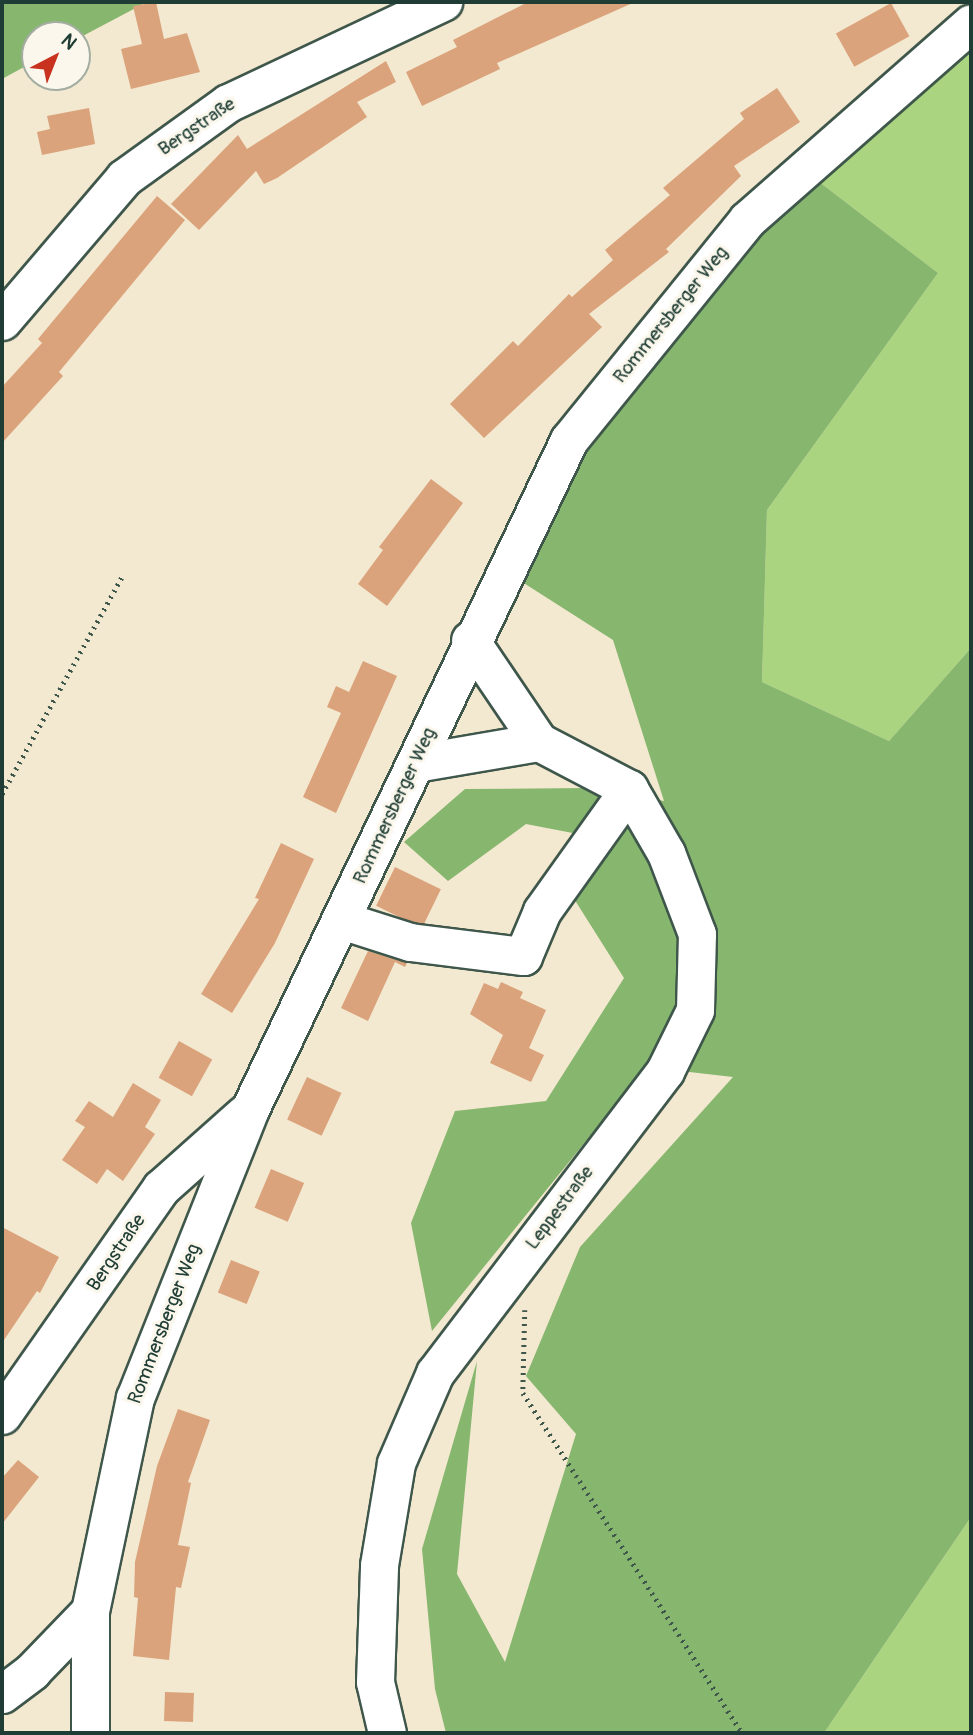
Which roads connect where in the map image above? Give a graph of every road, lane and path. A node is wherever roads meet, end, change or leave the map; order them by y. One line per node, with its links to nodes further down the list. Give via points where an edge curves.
1 (443, 2): 3 (street, Bergstraße, via 228,103 124,178)
2 (971, 23): 5 (street, Rommersberger Weg, via 739,230 569,440)
3 (2, 321)
4 (122, 577): 9 (path)
5 (470, 640): 6 (street); 7 (street, Rommersberger Weg)
6 (539, 742): 7 (street); 8 (street)
7 (416, 763): 10 (street, Rommersberger Weg)
8 (629, 789): 10 (street, via 542,911 523,956 410,942); 12 (street, Leppestraße, via 666,853 696,934 695,1010 665,1071)
9 (2, 794)
10 (341, 920): 11 (street, Rommersberger Weg)
11 (250, 1108): 13 (street, Bergstraße, via 161,1188); 14 (street, Rommersberger Weg, via 135,1398)
12 (526, 1253): 17 (street, Leppestraße, via 435,1373 396,1463 379,1565 375,1682); 18 (path, via 523,1393)
13 (2, 1415)
14 (90, 1611): 15 (street, via 32,1671); 16 (street, Rommersberger Weg)
15 (2, 1694)
16 (90, 1733)
17 (387, 1733)
18 (742, 1733)

